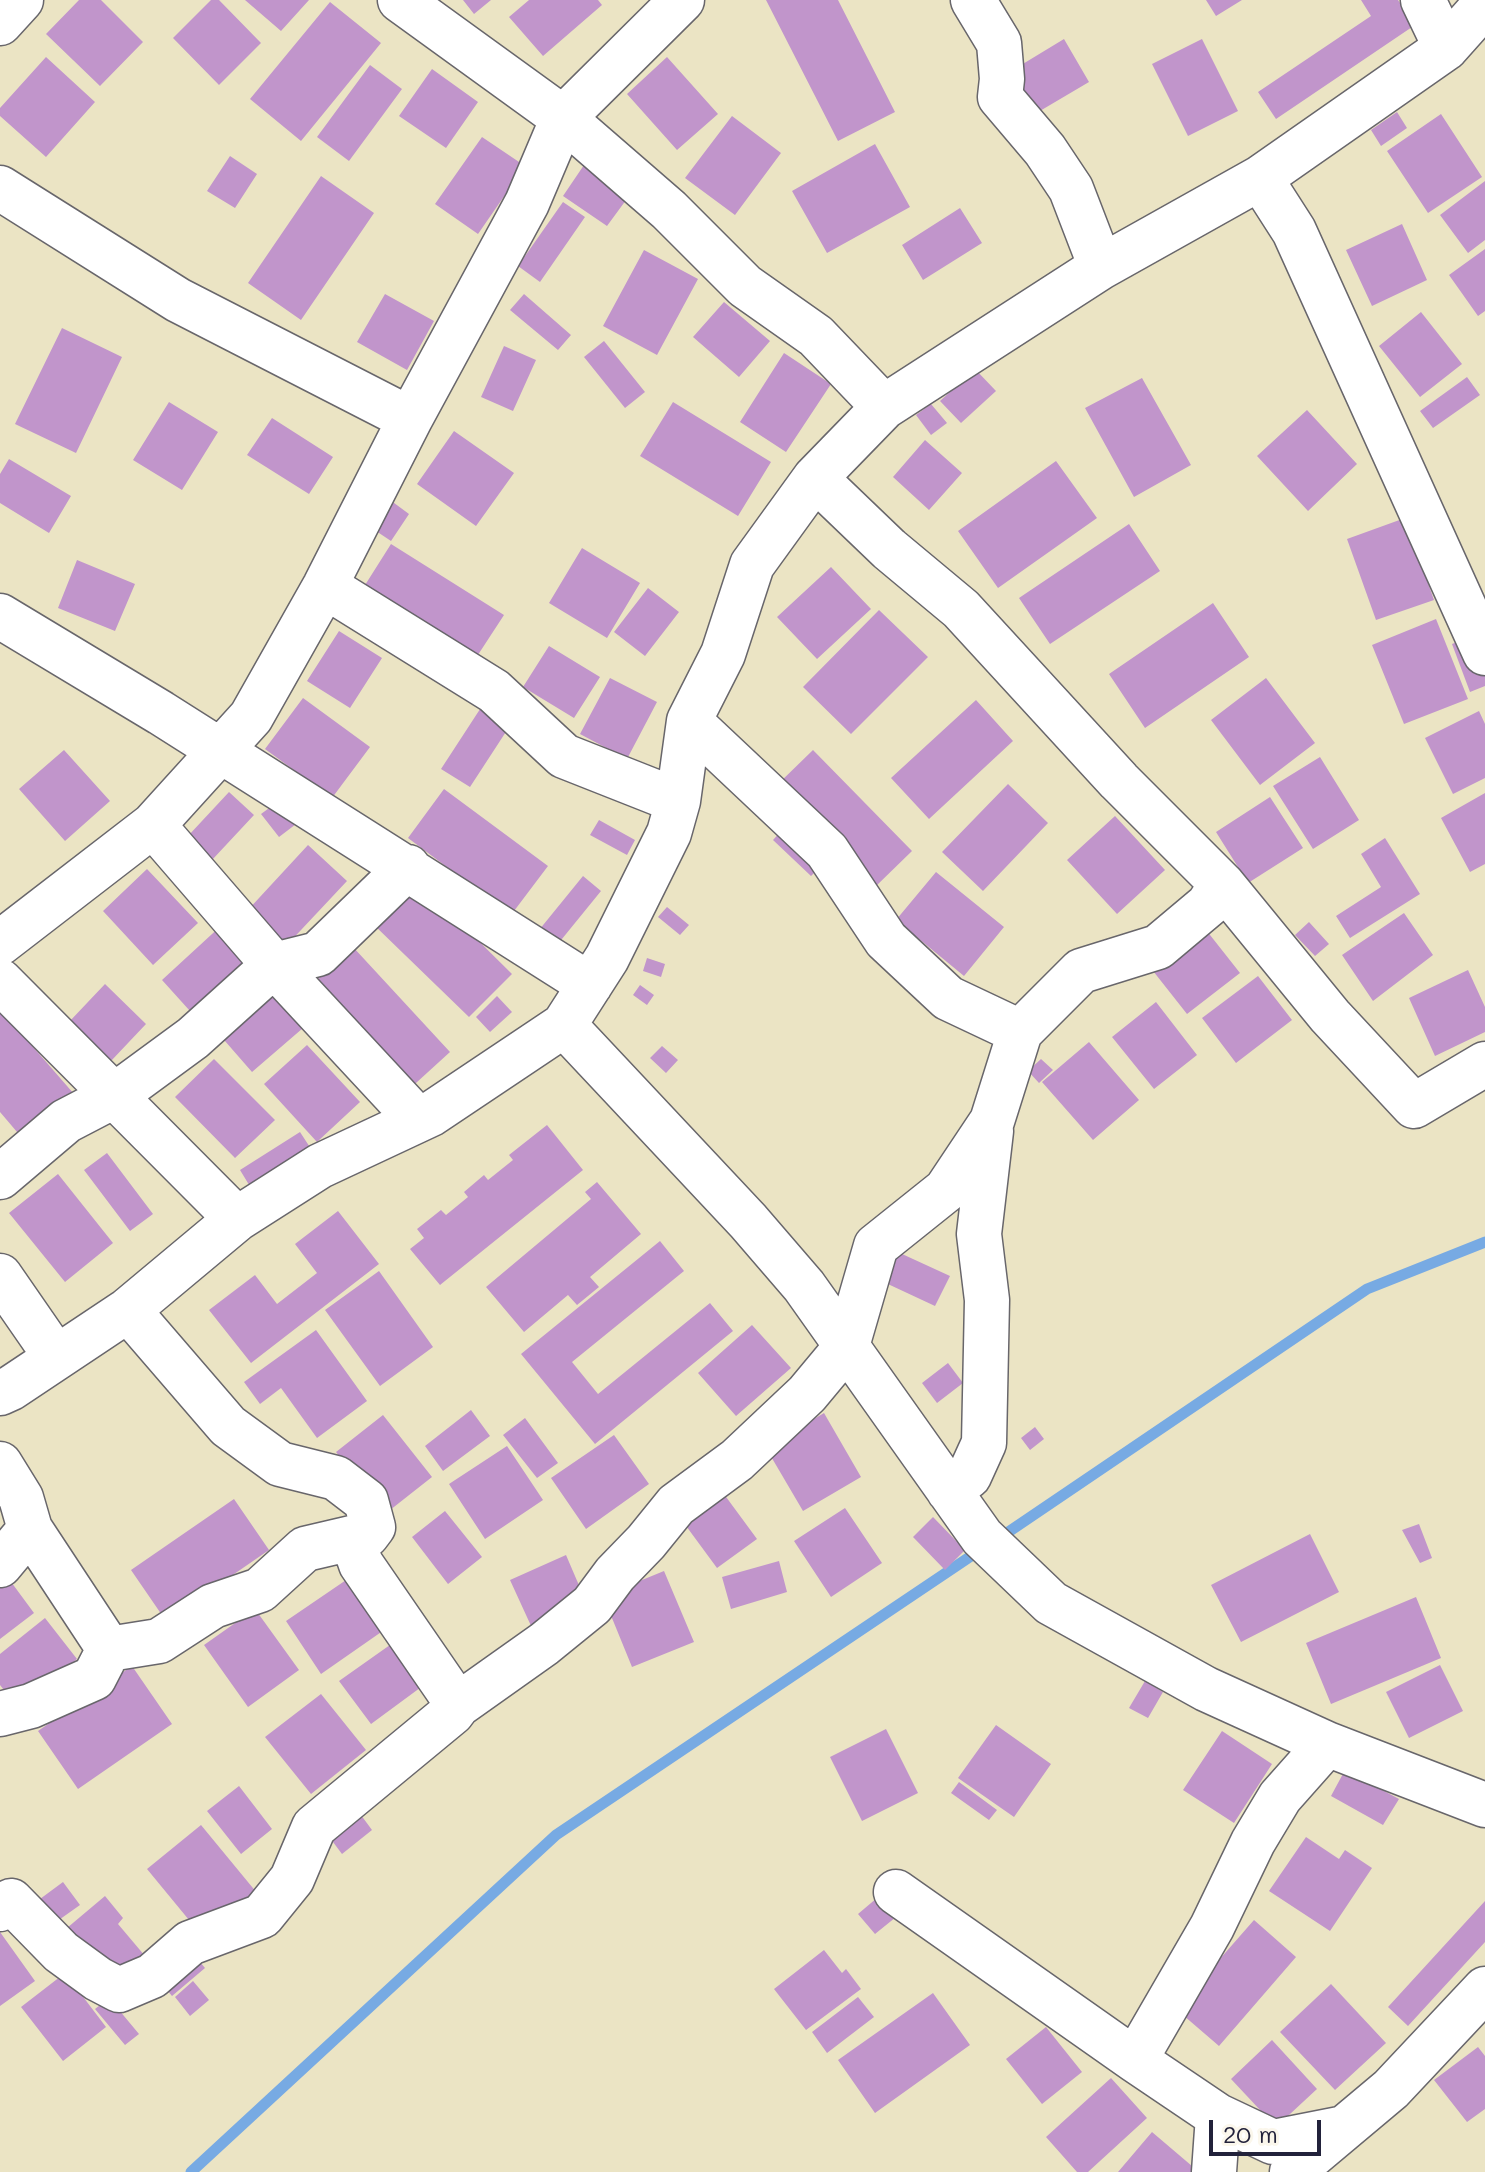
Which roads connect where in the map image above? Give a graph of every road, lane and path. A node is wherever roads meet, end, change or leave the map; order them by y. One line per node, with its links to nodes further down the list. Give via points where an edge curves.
1 (21, 0): 7 (street)
2 (400, 0): 9 (street)
3 (682, 0): 9 (street)
4 (973, 0): 12 (street, via 999,43 1000,97 1071,189)
5 (1423, 0): 8 (street)
6 (1485, 4): 8 (street)
7 (0, 23)
8 (1446, 48): 10 (street)
9 (563, 118): 13 (street, via 669,210 745,286 816,336); 14 (street, via 527,203)
10 (1260, 178): 12 (street); 18 (street, via 1294,231)
11 (0, 188): 14 (street, via 178,300)
12 (1101, 267): 13 (street)
13 (884, 407): 15 (street)
14 (410, 419): 16 (street)
15 (815, 478): 19 (street, via 752,565 723,654); 24 (street, via 961,609)
16 (325, 586): 20 (street, via 251,717); 21 (street, via 494,691 564,756)
17 (0, 616): 20 (street)
18 (1485, 653)
19 (689, 721): 21 (street); 30 (street, via 827,851 886,940 937,988)
20 (220, 753): 22 (street); 23 (street)
21 (678, 801): 28 (street, via 669,833)
22 (153, 825): 25 (street); 26 (street)
23 (408, 867): 26 (street, via 318,954); 28 (street)
24 (1222, 884): 30 (street, via 1208,905 1158,947 1081,971); 31 (street, via 1330,1016 1414,1106)
25 (0, 943)
26 (274, 965): 32 (street, via 193,1038); 33 (street)
27 (0, 981): 32 (street)
28 (590, 985): 29 (street)
29 (564, 1025): 33 (street); 39 (street, via 748,1221)
30 (1020, 1032): 34 (street)
31 (1485, 1064)
32 (114, 1096): 35 (street, via 66,1121); 36 (street)
33 (418, 1120): 36 (street, via 320,1166)
34 (992, 1121): 39 (street, via 946,1190 876,1246); 43 (street, via 979,1234 987,1300 984,1443 969,1476)
35 (0, 1177)
36 (237, 1219): 38 (street)
37 (0, 1276): 40 (street)
38 (128, 1310): 40 (street); 45 (street, via 228,1426 280,1464 336,1478 366,1501 373,1527 367,1535)
39 (847, 1346): 43 (street); 48 (street, via 807,1394 737,1460 676,1505 592,1605)
40 (56, 1357): 41 (street)
41 (0, 1393)
42 (0, 1464): 44 (street, via 21,1498)
43 (949, 1491): 50 (street, via 982,1537 1051,1603 1206,1689)
44 (30, 1529): 46 (street); 47 (street)
45 (352, 1538): 47 (street, via 305,1549 260,1590 213,1606 159,1641); 48 (street, via 361,1564)
46 (0, 1565)
47 (109, 1649): 49 (street, via 94,1678)
48 (458, 1705): 53 (street, via 314,1827 292,1879 262,1916 190,1943 152,1976 119,1990 61,1952)
49 (0, 1714)
50 (1327, 1744): 51 (street); 55 (street, via 1280,1797)
51 (1485, 1805)
52 (896, 1892): 55 (street)
53 (4, 1899)
54 (1485, 1989): 57 (street, via 1391,2089)
55 (1135, 2060): 56 (street)
56 (1218, 2116): 57 (street, via 1273,2142); 58 (street)
57 (1344, 2128): 59 (street)
58 (1214, 2172)
59 (1292, 2172)

